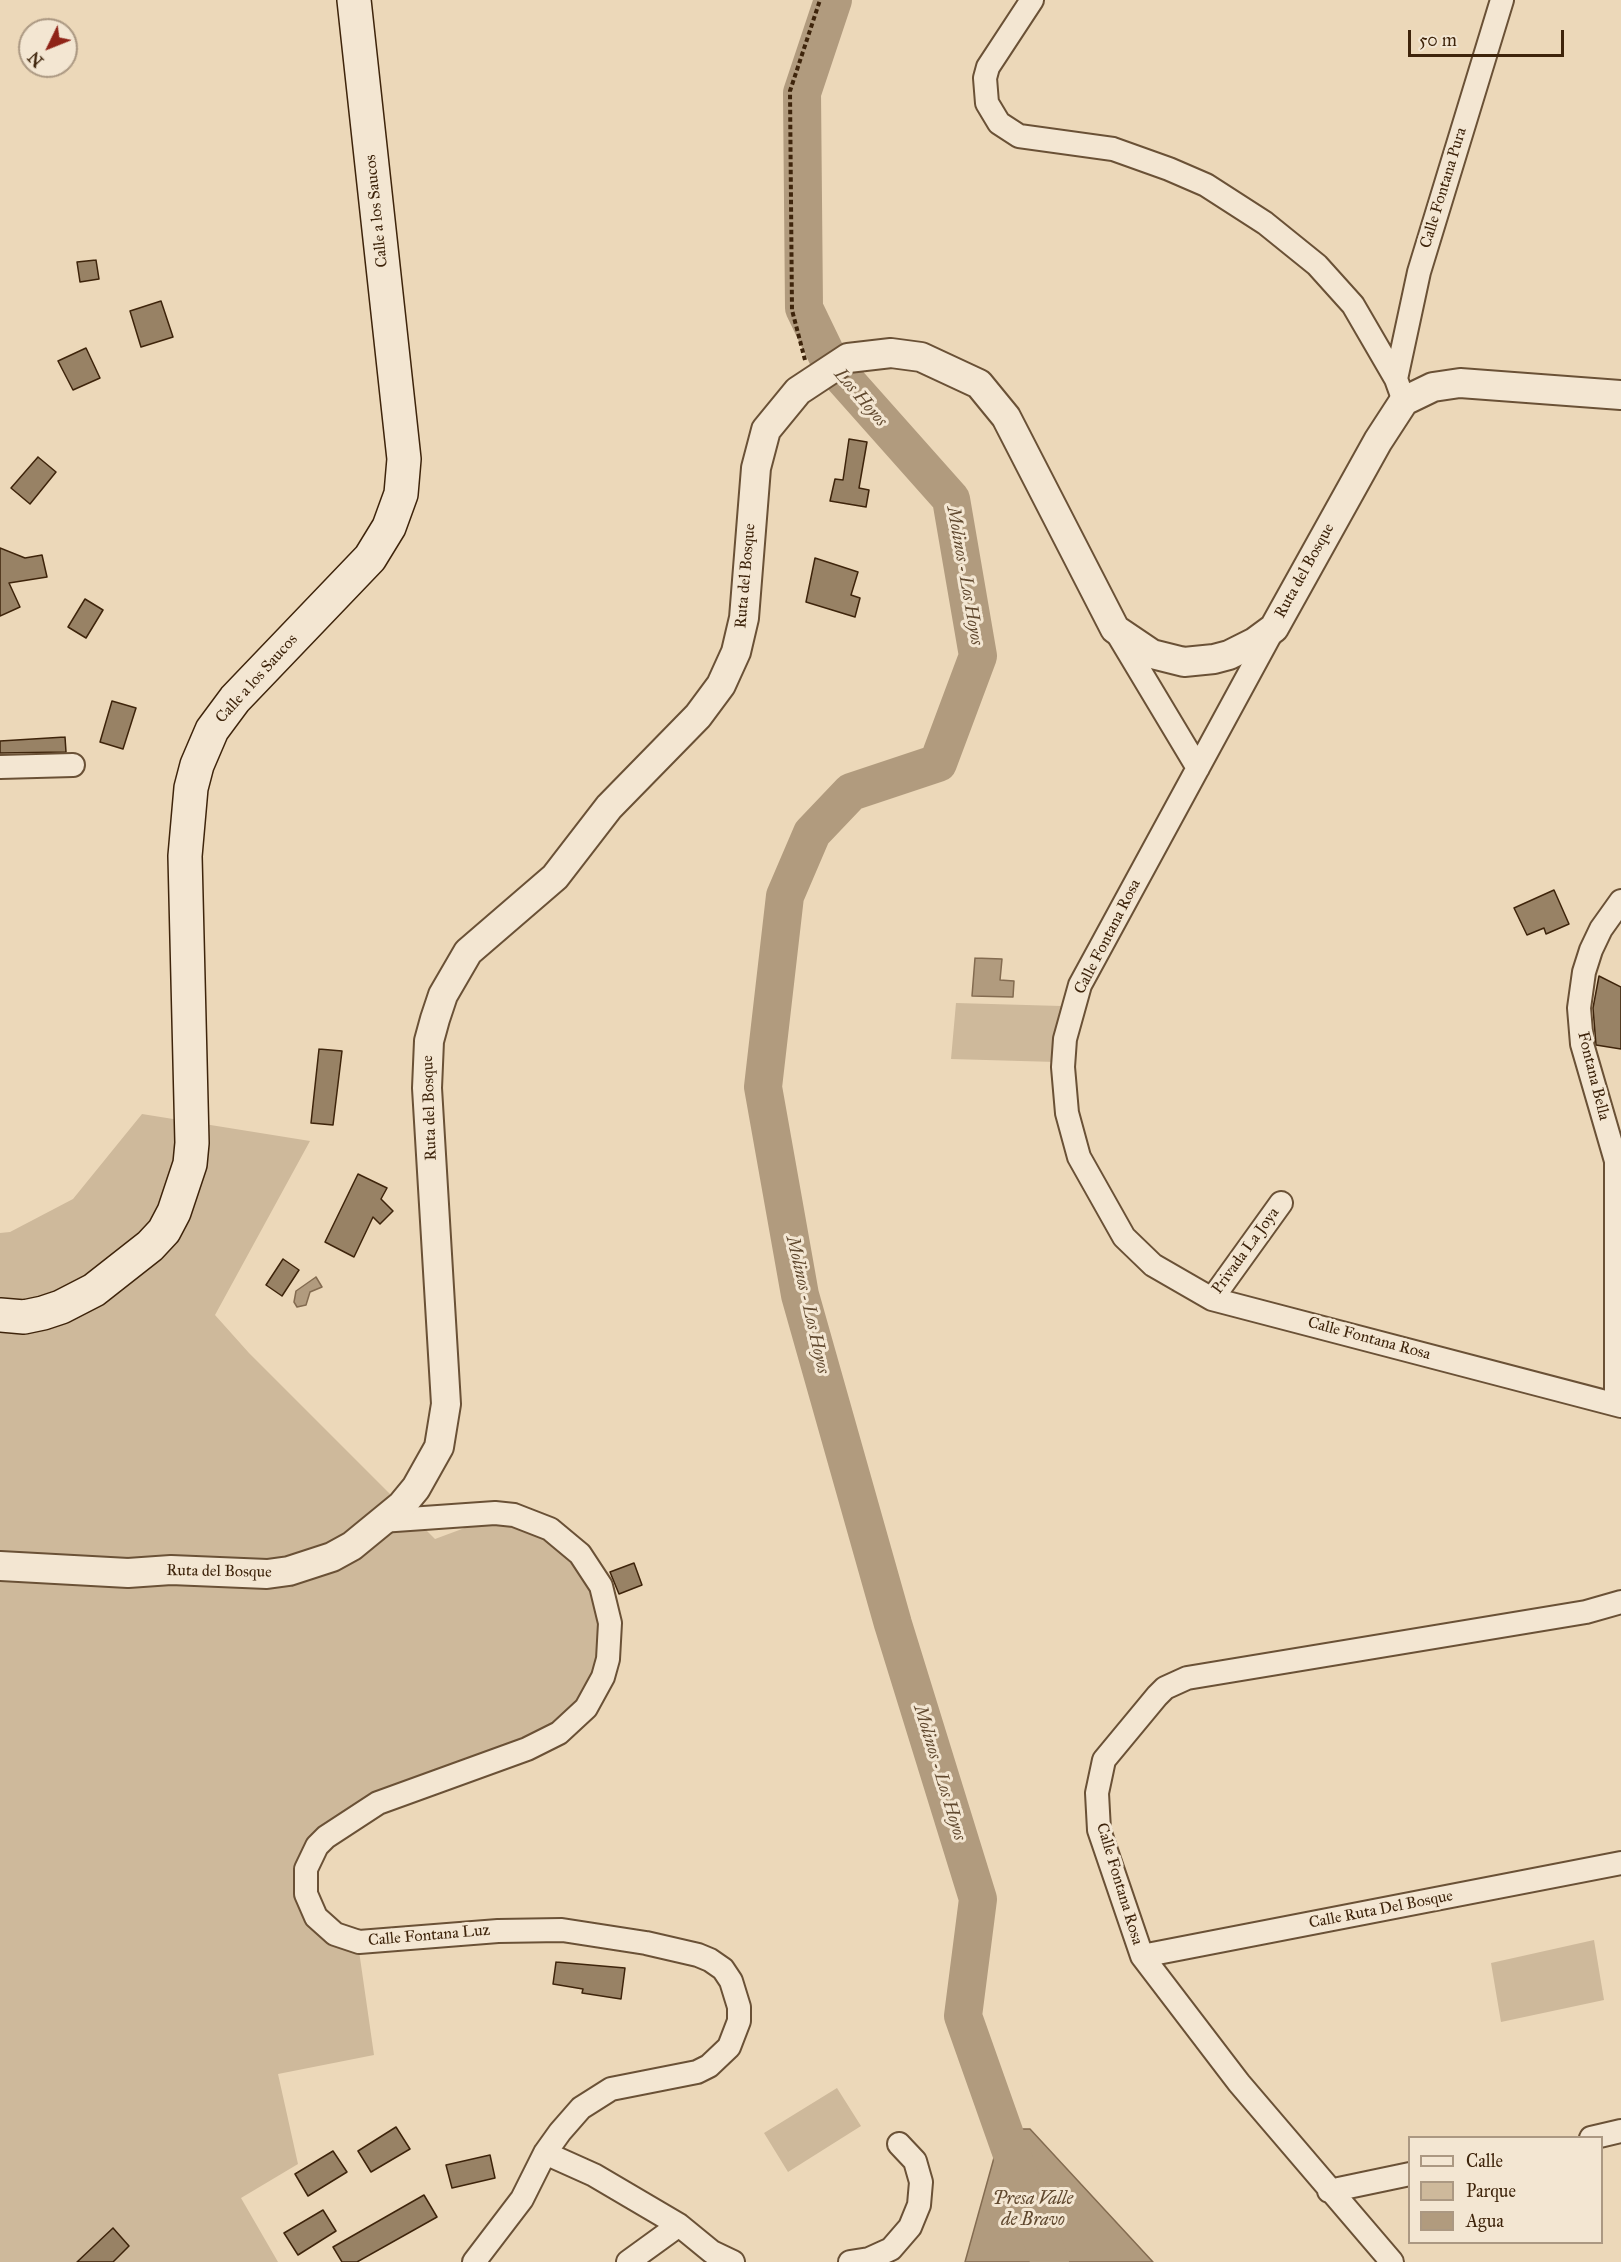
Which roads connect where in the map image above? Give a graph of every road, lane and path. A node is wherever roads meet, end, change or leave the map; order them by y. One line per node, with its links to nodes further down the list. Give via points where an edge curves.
1 (354, 0): 16 (main road, Calle a los Saucos, via 404,459 401,494 389,528 370,558 235,699 212,730 197,765 185,856 192,1143 190,1164 174,1212 150,1246 94,1290 43,1313 24,1317)
2 (820, 0): 5 (path, via 790,91 792,310)
3 (1032, 0): 6 (street, via 988,67 985,78 987,103 999,123 1019,136 1113,149 1160,165 1206,185 1256,217 1317,265 1353,305)
4 (1502, 0): 6 (street, Calle Fontana Pura, via 1419,272)
5 (814, 368): 8 (street, Ruta del Bosque, via 848,357 891,353 921,357 979,384 1006,417); 18 (street, Ruta del Bosque, via 766,430 756,468 741,635 721,685 698,716 609,807 555,877 468,952 443,996 429,1041 427,1088 446,1383 444,1426 429,1470 402,1505)
6 (1400, 390): 7 (street, via 1460,383); 9 (street, Ruta del Bosque, via 1378,441)
7 (1621, 395)
8 (1115, 628): 9 (street, Ruta del Bosque, via 1152,654 1191,662 1242,649); 12 (street)
9 (1274, 628): 12 (street, Calle Fontana Rosa)
10 (73, 765): 11 (street)
11 (0, 767)
12 (1198, 768): 15 (street, Calle Fontana Rosa, via 1080,985 1065,1039 1064,1090 1079,1157 1124,1237 1153,1265)
13 (1621, 901): 17 (street, Fontana Bella, via 1592,950 1582,980 1579,1008 1582,1044 1616,1161)
14 (1281, 1203): 15 (street, Privada La Joya)
15 (1212, 1299): 17 (street, Calle Fontana Rosa)
16 (0, 1315)
17 (1619, 1405)
18 (381, 1521): 19 (street, Ruta del Bosque, via 332,1557 267,1574); 26 (street, Calle Fontana Luz, via 495,1513 523,1518 550,1529 580,1554 601,1586 610,1623 608,1659 586,1708 559,1733 527,1749 378,1803 326,1837 306,1869 306,1894 316,1917 335,1934 359,1942 498,1930 562,1930 646,1943 710,1960 723,1969 736,1993 737,2028 721,2058 697,2072 611,2089 581,2108)
19 (0, 1566)
20 (1621, 1602): 22 (street, Calle Fontana Rosa, via 1586,1612 1187,1678 1165,1688 1104,1760 1097,1793 1099,1830)
21 (1621, 1863): 22 (street, Calle Ruta Del Bosque)
22 (1142, 1956): 28 (street, Calle Fontana Rosa, via 1239,2083)
23 (1621, 2132): 24 (street)
24 (1601, 2136)
25 (899, 2144): 34 (street, via 915,2161 921,2182 919,2205 910,2227 891,2250)
26 (545, 2153): 29 (street, via 594,2175); 31 (street, Calle Fontana Luz, via 522,2199)
27 (1408, 2174): 28 (street)
28 (1329, 2191): 35 (street, Calle Fontana Rosa)
29 (679, 2225): 30 (street); 32 (street)
30 (711, 2257): 33 (street)
31 (474, 2262)
32 (628, 2262)
33 (733, 2262)
34 (850, 2262)
35 (1392, 2262)

